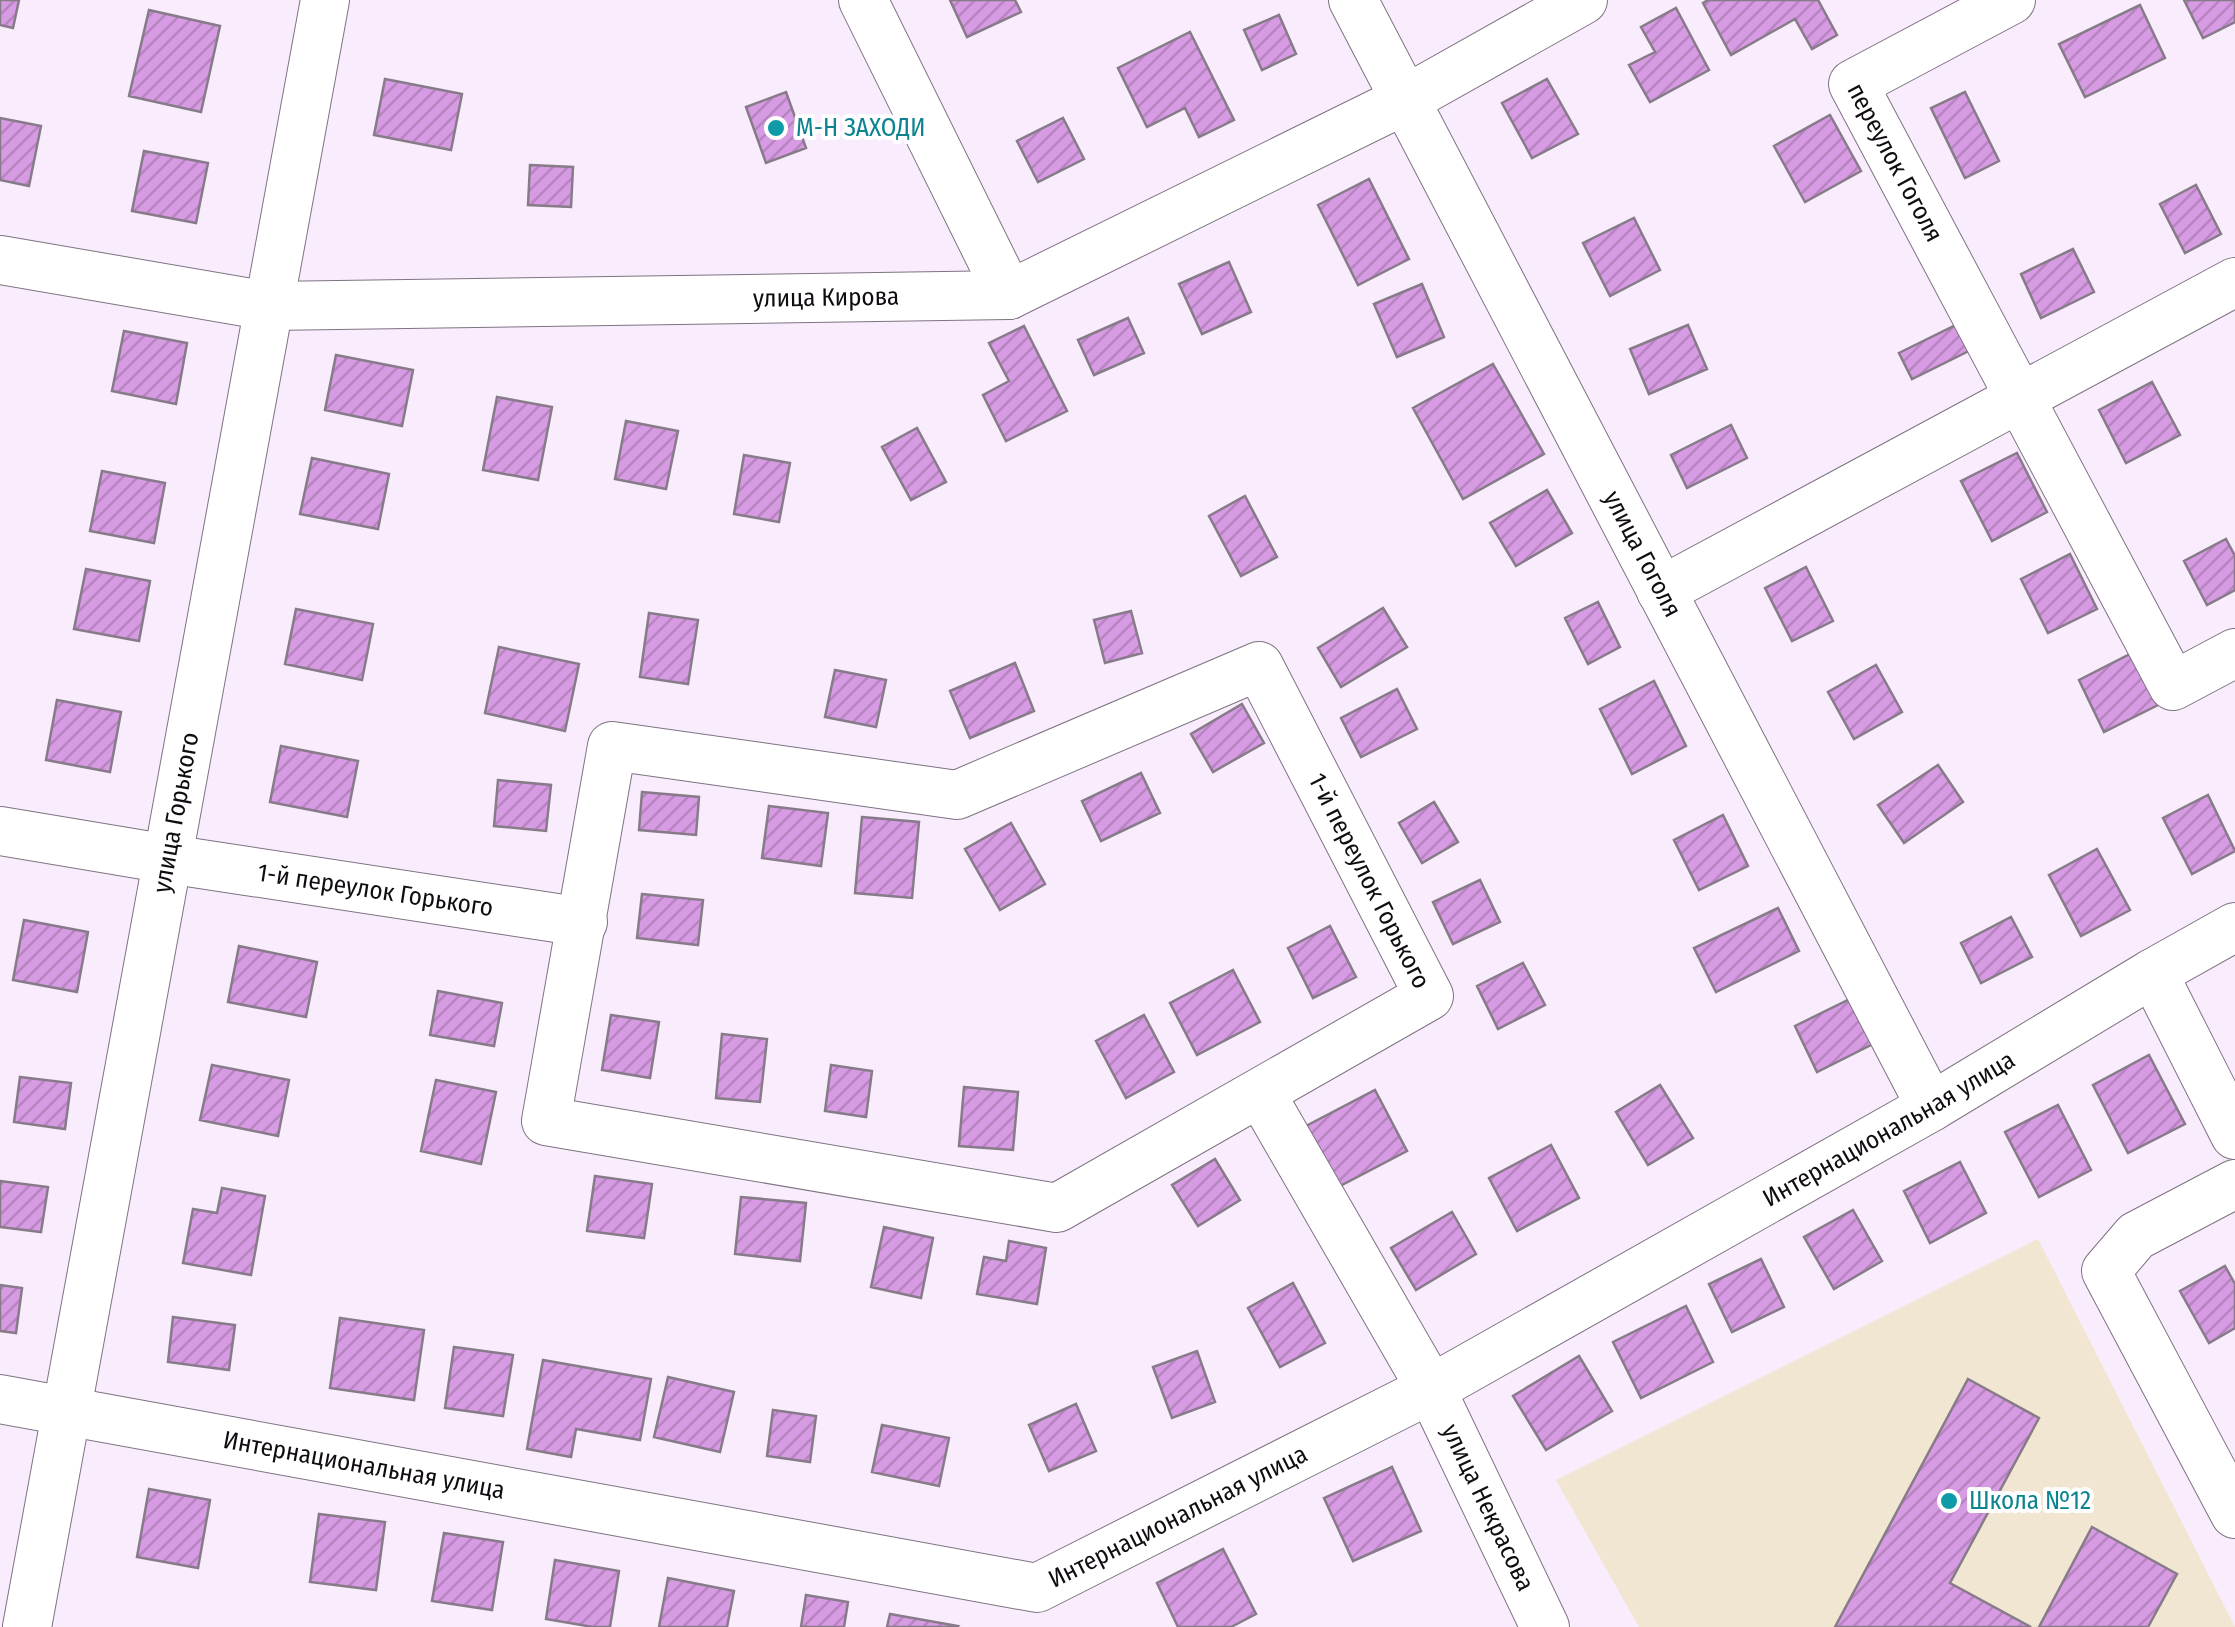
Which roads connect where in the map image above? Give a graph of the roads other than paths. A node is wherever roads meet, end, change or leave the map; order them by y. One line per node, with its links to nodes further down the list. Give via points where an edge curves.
1 (325, 0): 10 (street, улица Горького)
2 (863, 0): 9 (street)
3 (1353, 0): 6 (street, улица Гоголя)
4 (1583, 0): 6 (street, улица Кирова)
5 (2011, 0): 11 (street, переулок Гоголя, via 1854,84)
6 (1405, 100): 9 (street, улица Кирова); 12 (street, улица Гоголя)
7 (0, 260): 10 (street, улица Кирова)
8 (2235, 282): 11 (street)
9 (1009, 294): 10 (street, улица Кирова)
10 (269, 306): 15 (street, улица Горького)
11 (2020, 398): 12 (street); 13 (street, переулок Гоголя, via 2172,686)
12 (1662, 591): 20 (street, улица Гоголя)
13 (2235, 653)
14 (0, 831): 15 (street, 1-й переулок Горького)
15 (168, 859): 16 (street, 1-й переулок Горького); 25 (street, улица Горького)
16 (583, 922): 19 (street, 1-й переулок Горького, via 546,1122 1058,1208); 19 (street, 1-й переулок Горького, via 612,746 956,796 1260,666 1429,996)
17 (2235, 928): 18 (street, Интернациональная улица)
18 (2153, 973): 20 (street, Интернациональная улица); 21 (street)
19 (1260, 1094): 23 (street, улица Некрасова)
20 (1931, 1107): 23 (street, Интернациональная улица)
21 (2235, 1135)
22 (2235, 1184): 26 (street, via 2136,1236 2106,1271)
23 (1431, 1389): 25 (street, Интернациональная улица, via 1037,1588); 28 (street, улица Некрасова)
24 (0, 1399): 25 (street, Интернациональная улица)
25 (67, 1410): 27 (street, улица Горького)
26 (2235, 1514)
27 (27, 1627)
28 (1545, 1627)

